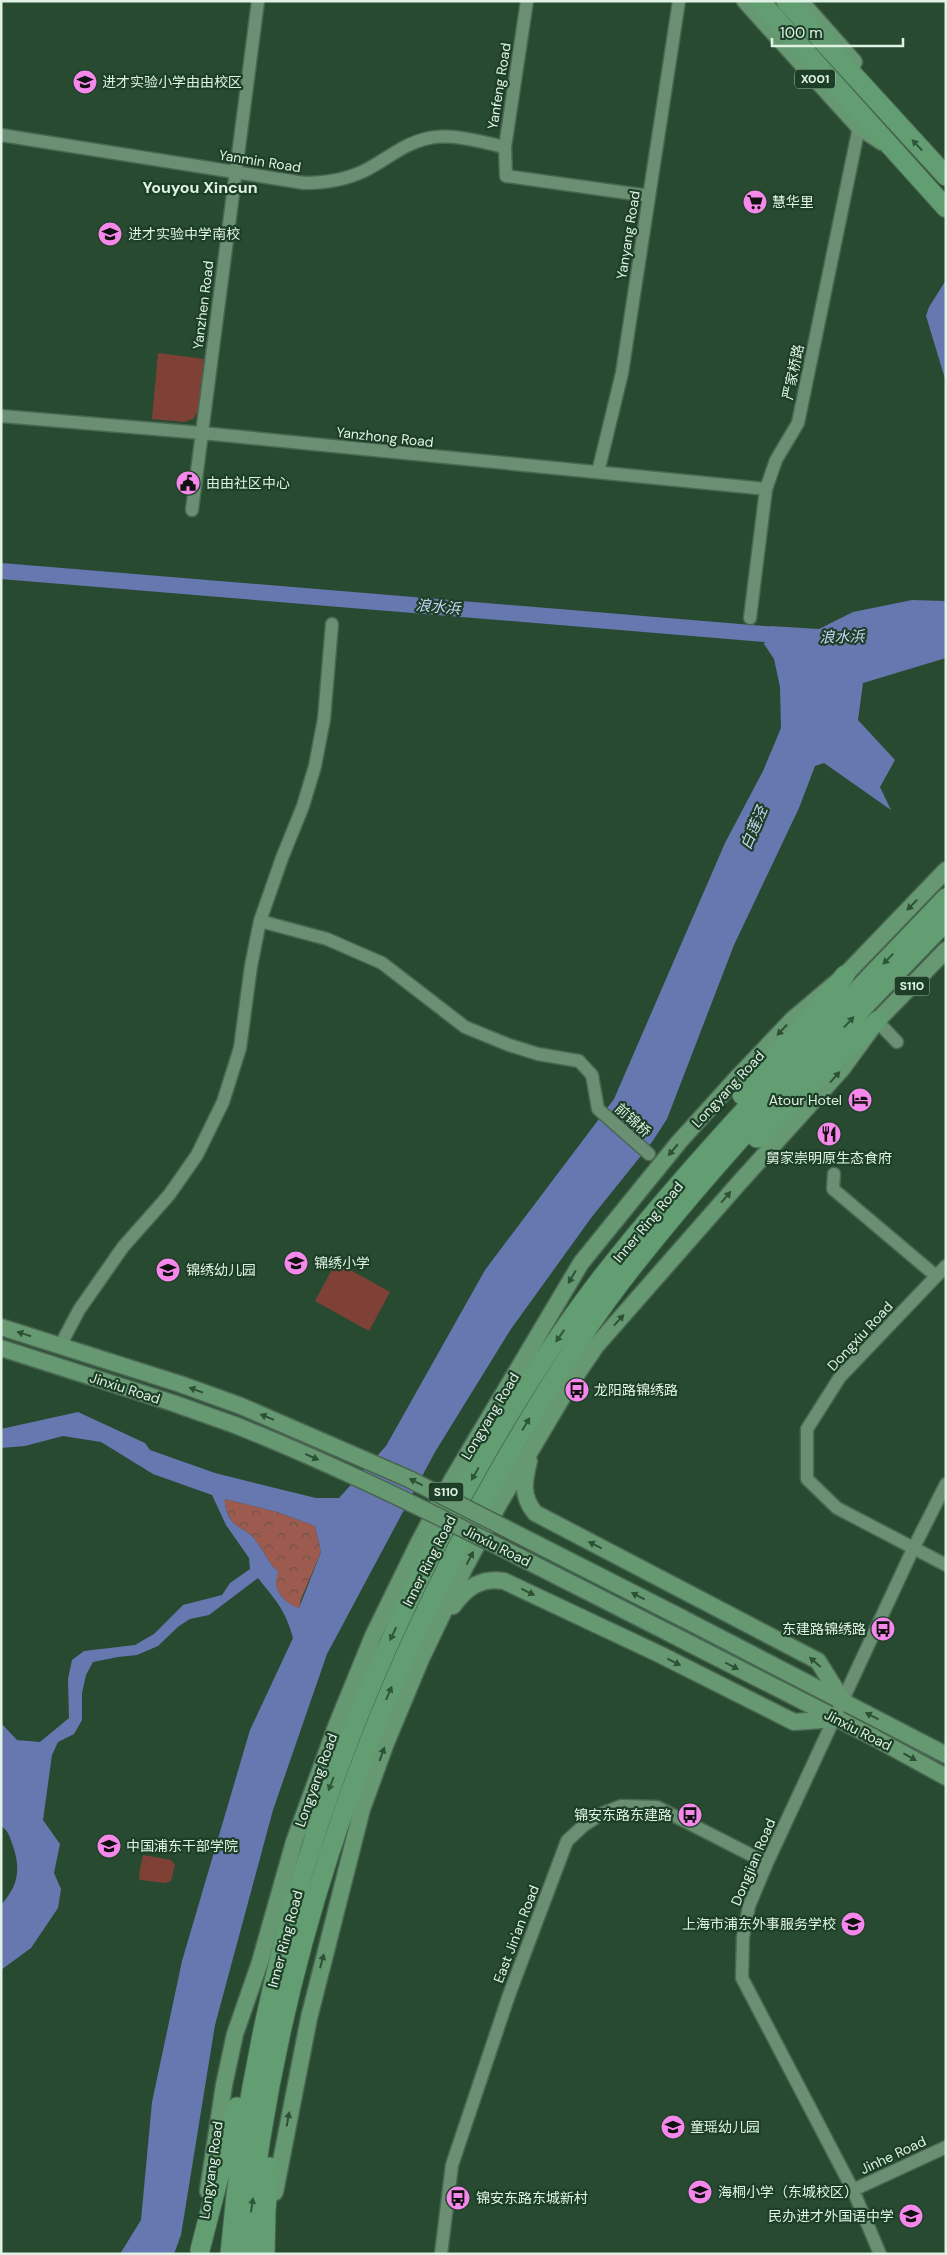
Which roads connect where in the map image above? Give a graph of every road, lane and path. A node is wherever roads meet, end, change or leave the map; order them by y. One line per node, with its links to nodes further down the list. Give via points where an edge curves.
1 (258, 1): 13 (street, Yanzhen Road)
2 (527, 1): 11 (street, Yanfeng Road)
3 (679, 1): 15 (street, Yanyang Road)
4 (745, 1): 9 (main road, X001)
5 (760, 1): 12 (highway, X001)
6 (786, 1): 8 (highway, X001)
7 (800, 1): 8 (main road, X001, via 868,77)
8 (888, 113): 14 (highway, X001, one-way to 8)
9 (859, 127): 12 (main road, X001); 20 (street, 严家桥路, via 798,423 776,460)
10 (1, 135): 13 (street, Yanmin Road)
11 (505, 147): 13 (street, Yanmin Road, via 455,137 430,137 403,147 352,176 318,183); 15 (street, Yanfeng Road, via 506,176)
12 (892, 148): 16 (highway, X001)
13 (234, 172): 18 (street, Yanzhen Road)
14 (946, 176)
15 (649, 196): 19 (street, Yanyang Road, via 622,373)
16 (946, 208)
17 (1, 416): 18 (street, Yanzhong Road)
18 (202, 433): 19 (street, Yanzhong Road); 21 (street, Yanzhen Road)
19 (598, 472): 20 (street, Yanzhong Road)
20 (766, 489): 22 (street, 严家桥路)
21 (192, 510)
22 (750, 618)
23 (332, 624): 26 (street, via 324,719 314,766 303,806)
24 (946, 870): 29 (main road, Longyang Road / S110, one-way to 29)
25 (946, 898): 30 (highway, Inner Ring Road, one-way to 30)
26 (260, 921): 33 (street, 前锦桥, via 327,939 382,963 465,1027 538,1054 578,1060 592,1075 598,1109); 39 (street, via 240,1048 223,1102 197,1155 169,1195 123,1247 79,1310)
27 (946, 921): 30 (highway, Inner Ring Road)
28 (946, 950): 31 (main road, S110)
29 (845, 975): 37 (highway, via 686,1160 652,1205); 55 (main road, Longyang Road / S110, one-way to 55, via 793,1019 735,1080 588,1252 472,1445 414,1552 370,1645 311,1790 260,1962 238,2022 224,2085)
30 (860, 999): 37 (highway, Inner Ring Road, via 700,1160)
31 (877, 1022): 32 (street); 37 (highway, via 834,1060); 41 (main road, S110, one-way to 31, via 606,1334 842,1069)
32 (897, 1042)
33 (649, 1154)
34 (834, 1174): 36 (street, via 833,1189)
35 (946, 1266): 36 (street, Dongxiu Road)
36 (936, 1276): 43 (street, Dongxiu Road, via 840,1377 807,1429 807,1479 837,1508)
37 (613, 1278): 50 (highway, Inner Ring Road, one-way to 37, via 388,1695 450,1560); 52 (highway, Inner Ring Road, one-way to 52, via 555,1344 501,1428 409,1598 369,1687 327,1796 290,1914)
38 (1, 1327): 39 (main road, Jinxiu Road, one-way to 38)
39 (60, 1346): 46 (main road, Jinxiu Road, one-way to 39, bridge, via 409,1479 241,1406)
40 (1, 1348): 47 (main road, Jinxiu Road, one-way to 47, bridge, via 173,1403 299,1451 400,1497)
41 (532, 1446): 45 (main road, S110, one-way to 41, via 465,1567); 46 (main road, one-way to 41, via 818,1661 535,1513 525,1498 524,1488)
42 (946, 1484): 43 (street, Dongjian Road)
43 (913, 1549): 44 (street, Dongxiu Road); 46 (street, Dongjian Road)
44 (946, 1565)
45 (412, 1679): 47 (main road, one-way to 47, via 461,1596 478,1583 497,1580 794,1722); 58 (main road, S110, one-way to 45, via 292,2095 320,1970 362,1809)
46 (843, 1701): 47 (street, Dongjian Road); 48 (main road, Jinxiu Road, one-way to 46)
47 (836, 1718): 49 (main road, Jinxiu Road, one-way to 49); 51 (street, Dongjian Road)
48 (946, 1754)
49 (946, 1777)
50 (329, 1854): 57 (highway, Inner Ring Road, one-way to 50, via 274,2068 299,1959); 58 (highway, via 277,2105 268,2181)
51 (767, 1863): 54 (street, Dongjian Road, via 749,1906 743,1937 742,1978); 59 (street, East Jin'an Road, via 657,1807 621,1806 582,1826 567,1841 509,1995 452,2164)
52 (270, 1997): 55 (highway); 56 (highway, Inner Ring Road, via 241,2150)
53 (946, 2147): 54 (street, Jinhe Road)
54 (853, 2190): 60 (street, Dongjian Road)
55 (199, 2252)
56 (230, 2254)
57 (246, 2254)
58 (266, 2254)
59 (441, 2254)
60 (880, 2254)

